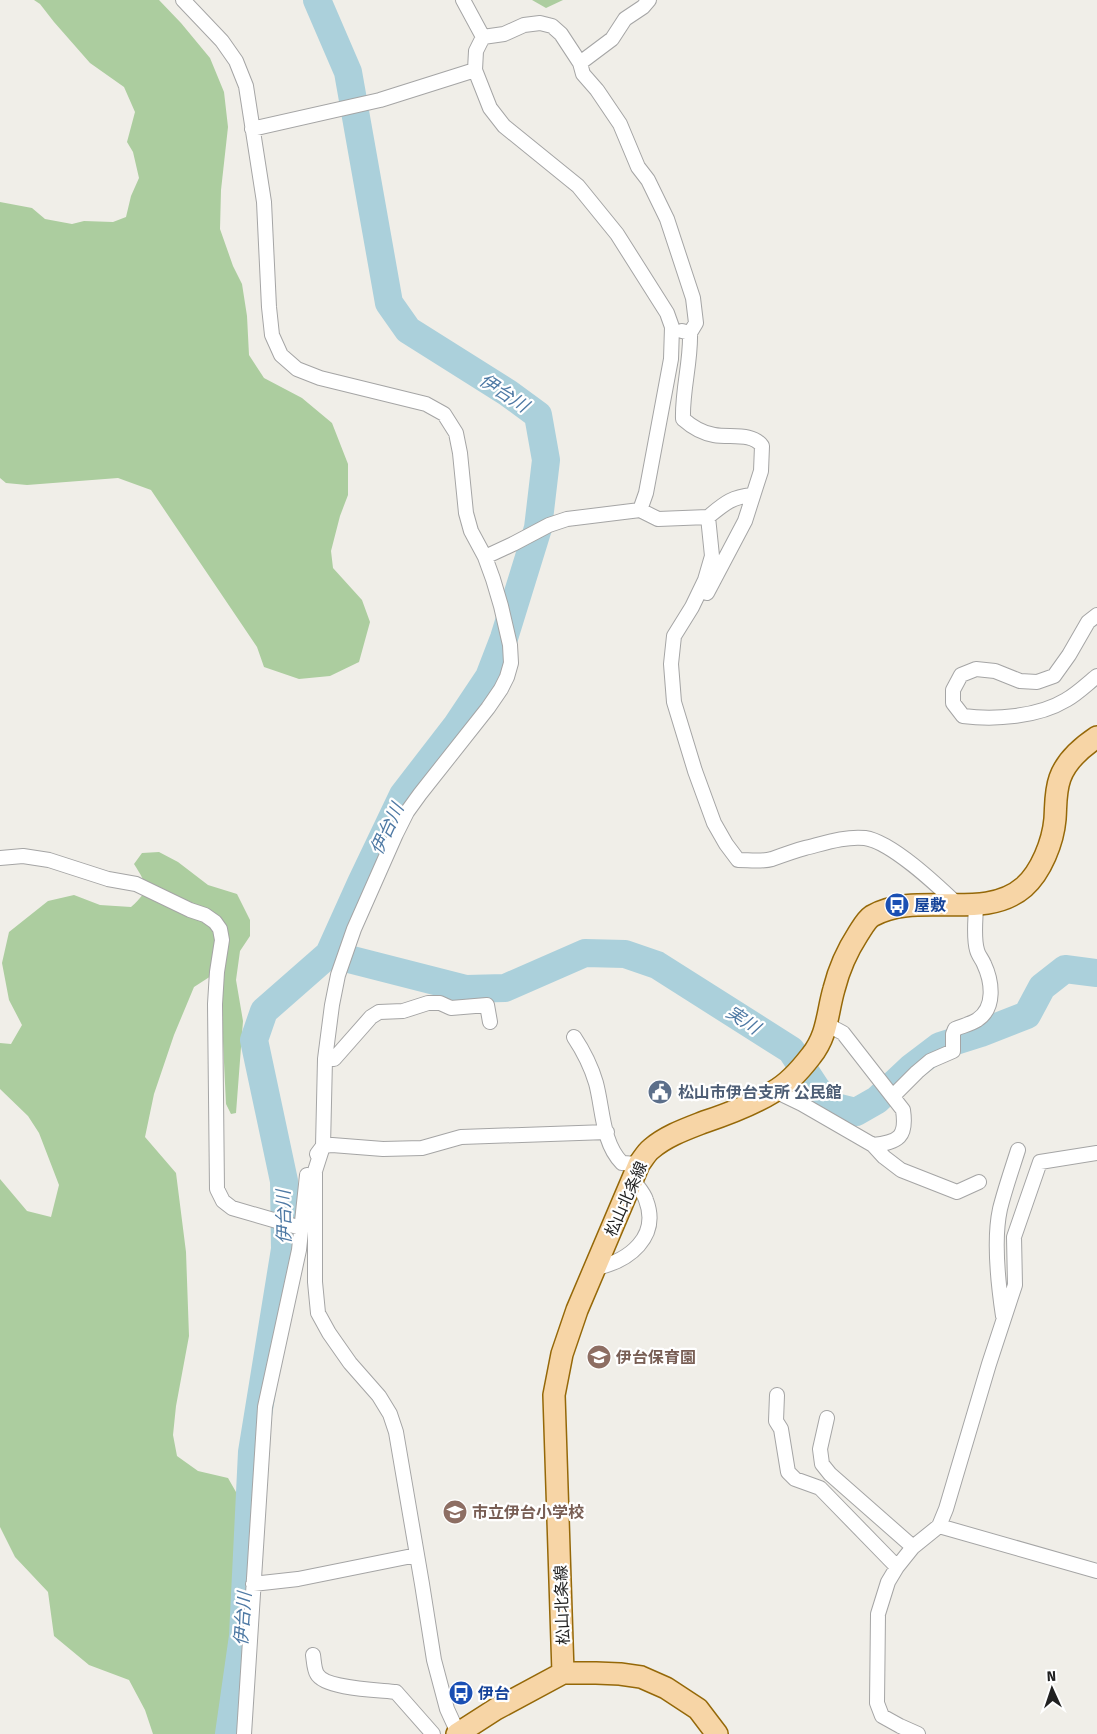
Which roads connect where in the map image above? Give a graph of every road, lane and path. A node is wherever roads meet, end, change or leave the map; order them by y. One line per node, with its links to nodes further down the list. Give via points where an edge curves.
1 (183, 0): 7 (street, via 222,41 236,61 246,86)
2 (463, 0): 4 (street)
3 (649, 0): 5 (street, via 625,19 612,39)
4 (483, 37): 5 (street, via 504,34 524,25 540,23 552,26); 6 (street, via 476,51)
5 (580, 63): 9 (street, via 583,74 620,124 638,167 667,219 693,298 696,323)
6 (475, 70): 7 (street, via 380,100); 8 (street, via 490,108 504,126 578,186 617,234 667,313)
7 (252, 130): 13 (street, via 264,202 272,335 281,355 297,369 320,378 426,404 444,414 456,433 466,513 471,531)
8 (672, 327): 9 (street); 11 (street, via 669,368)
9 (690, 333): 10 (street, via 683,419 693,428 713,435 759,441 762,446 761,471)
10 (752, 495): 12 (street, via 729,500); 14 (street, via 745,522 711,586 704,599)
11 (640, 510): 12 (street, via 658,519); 13 (street, via 566,519)
12 (708, 517): 14 (street, via 712,556)
13 (485, 557): 23 (street, via 510,645 511,663 507,677 488,708 420,794 396,834 360,914 338,975)
14 (692, 607): 19 (street, via 674,636 671,664 674,702 714,823 738,860 771,859 843,838 867,838 892,850)
15 (1097, 615): 16 (street, via 1088,622 1054,676 1037,682 1020,681 995,671 976,669 961,675 954,690 953,703 963,716 984,718 1047,710 1068,700)
16 (1097, 676)
17 (1097, 737): 19 (main road, 松山北条線, via 1072,758 1060,777 1049,844 1039,868 1025,886 1008,898)
18 (0, 858): 33 (street, via 23,856 49,860 108,879 136,884 205,915 220,929 222,940 215,1004 216,1189 232,1208)
19 (967, 904): 21 (main road, 松山北条線, via 902,906 888,908 869,917 841,964); 25 (street, via 977,952 988,974 992,997 988,1008 978,1020 955,1029 953,1051 930,1061)
20 (490, 1022): 23 (street, via 487,1004 451,1008 440,1003 428,1003 403,1011 379,1012 334,1059)
21 (828, 1025): 24 (main road, 松山北条線, via 813,1054); 25 (street, via 843,1033)
22 (574, 1037): 26 (street, via 586,1054 596,1082)
23 (325, 1059): 28 (street)
24 (775, 1091): 27 (street); 31 (main road, 松山北条線, via 756,1102 664,1139 649,1150)
25 (890, 1091): 27 (street, via 903,1110 905,1123 902,1134 896,1140)
26 (607, 1132): 28 (street, via 461,1137 422,1148); 31 (street, via 614,1155)
27 (873, 1145): 32 (street, via 901,1170 957,1192)
28 (323, 1146): 33 (street, via 307,1168); 40 (street, via 315,1171 318,1313 350,1363 390,1414)
29 (1018, 1150): 35 (street, via 1000,1210 998,1229 998,1288)
30 (1097, 1153): 35 (street, via 1040,1162 1014,1237 1015,1285)
31 (636, 1172): 34 (main road, 松山北条線); 34 (street, via 650,1214 650,1229 643,1242 628,1254 610,1265)
32 (979, 1182)
33 (296, 1227): 43 (street, via 299,1250 265,1407)
34 (596, 1268): 45 (main road, 松山北条線, via 562,1354 554,1395)
35 (1004, 1317): 38 (street)
36 (777, 1395): 41 (street, via 776,1420 781,1429 788,1472 795,1479 820,1488)
37 (827, 1418): 39 (street, via 820,1449 822,1464)
38 (939, 1526): 39 (street); 42 (street)
39 (913, 1548): 41 (street)
40 (417, 1554): 43 (street, via 298,1580); 48 (street, via 434,1660 447,1709)
41 (897, 1567): 50 (street, via 888,1582 878,1614 877,1703 882,1716)
42 (1097, 1571)
43 (253, 1584): 46 (street)
44 (313, 1655): 47 (street, via 316,1673 321,1680 396,1692)
45 (563, 1673): 48 (main road, via 496,1709); 49 (main road, via 641,1677 666,1688 698,1709)
46 (244, 1734)
47 (433, 1734)
48 (458, 1734)
49 (717, 1734)
50 (918, 1734)

